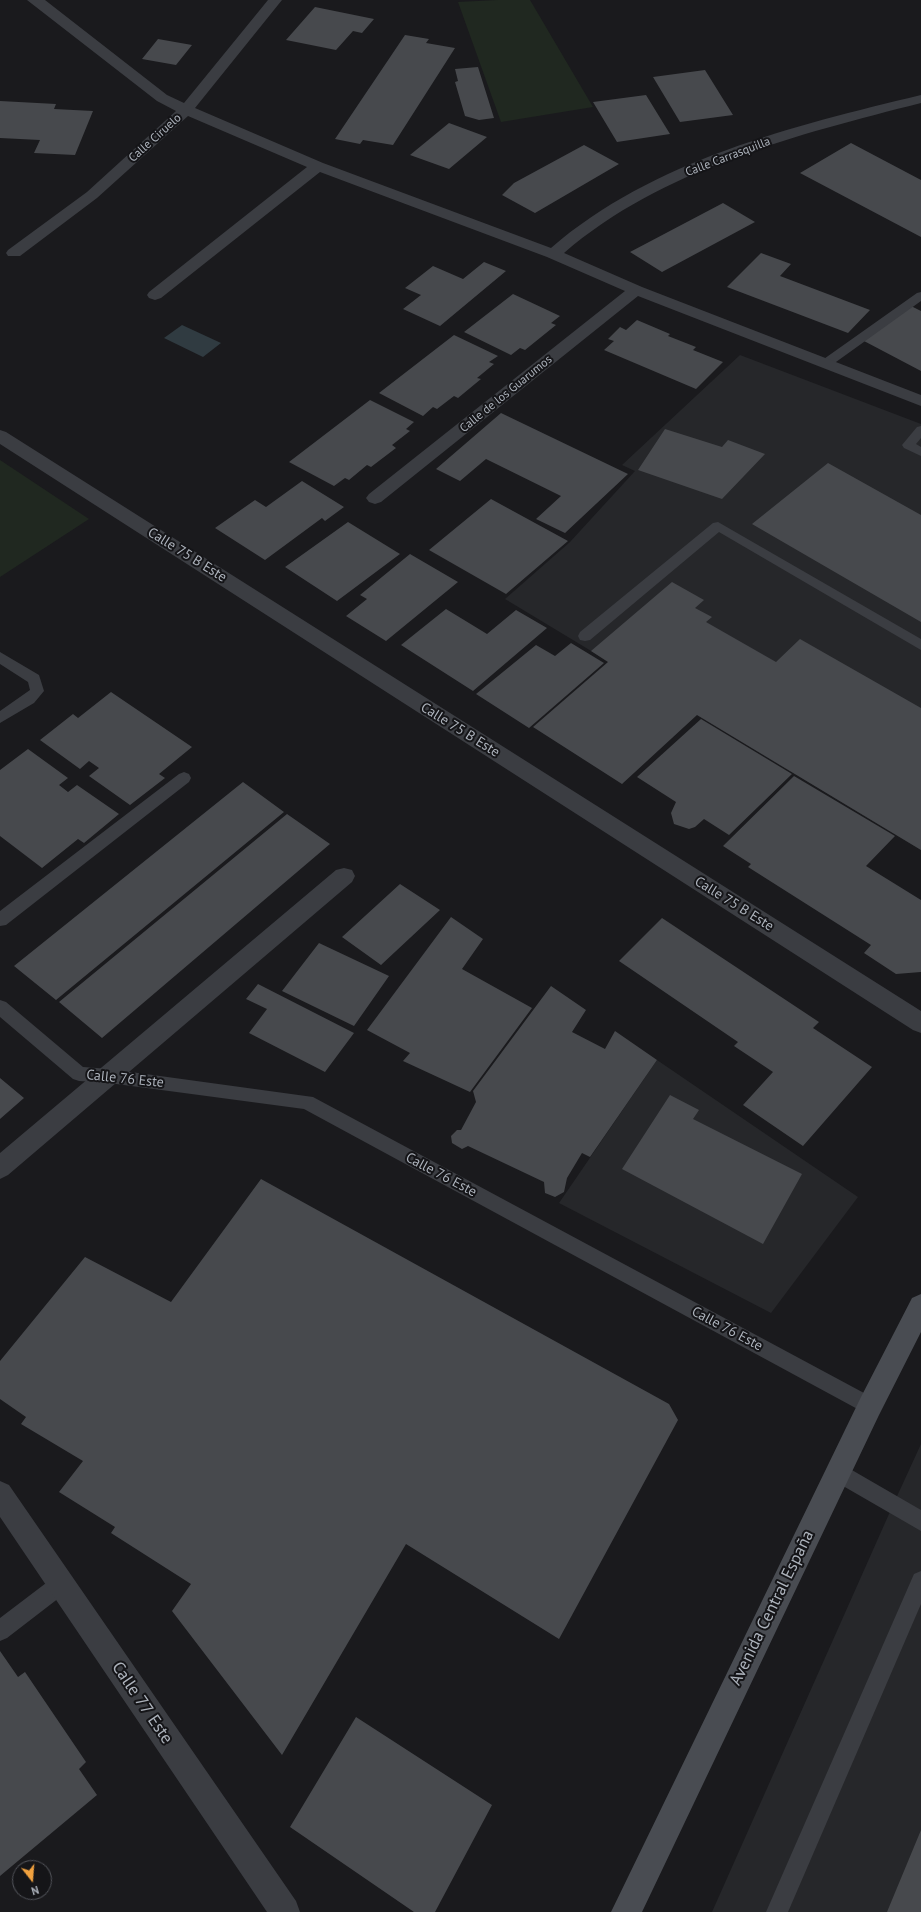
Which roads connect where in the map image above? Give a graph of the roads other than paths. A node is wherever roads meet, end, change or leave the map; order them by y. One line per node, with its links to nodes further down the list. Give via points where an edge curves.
1 (34, 0): 4 (street, via 40,2 162,98)
2 (275, 0): 4 (street, Calle Ciruelo)
3 (921, 99): 7 (street, Calle Carrasquilla, via 777,138 703,166 631,198 582,230)
4 (186, 110): 5 (street); 6 (street, Calle Ciruelo, via 92,195)
5 (318, 166): 7 (street); 9 (street)
6 (14, 253)
7 (553, 254): 8 (street)
8 (636, 290): 11 (street); 16 (street, Calle de los Guarumos)
9 (156, 295)
10 (921, 296): 11 (lane)
11 (826, 364): 12 (street)
12 (921, 401)
13 (921, 430): 15 (lane, via 908,445)
14 (0, 436): 25 (street, Calle 75 B Este)
15 (921, 452)
16 (375, 498)
17 (585, 636): 18 (lane, via 718,526)
18 (921, 645)
19 (0, 657): 20 (lane, via 34,679 37,691)
20 (0, 718)
21 (184, 778): 23 (lane)
22 (344, 876): 26 (street)
23 (0, 920)
24 (0, 1007): 26 (lane, Calle 76 Este, via 79,1074)
25 (921, 1023)
26 (109, 1076): 27 (street); 29 (lane, Calle 76 Este, via 307,1102)
27 (0, 1168)
28 (921, 1306): 29 (main road, Avenida Central España)
29 (870, 1406): 30 (main road, Avenida Central España)
30 (838, 1472): 32 (lane); 37 (main road, Avenida Central España)
31 (0, 1494): 34 (street, Calle 77 Este)
32 (921, 1521)
33 (921, 1581): 38 (lane)
34 (61, 1584): 35 (lane); 36 (street, Calle 77 Este)
35 (0, 1631)
36 (284, 1912)
37 (626, 1912)
38 (777, 1912)

